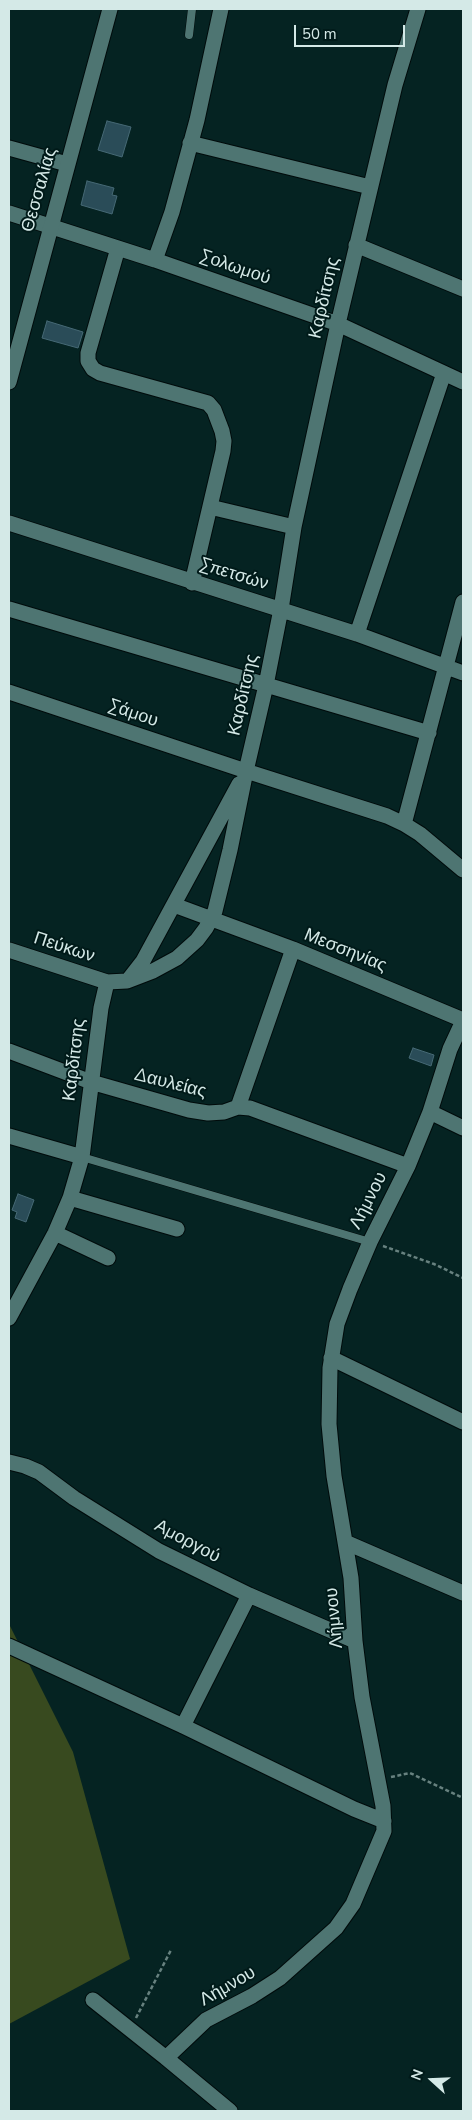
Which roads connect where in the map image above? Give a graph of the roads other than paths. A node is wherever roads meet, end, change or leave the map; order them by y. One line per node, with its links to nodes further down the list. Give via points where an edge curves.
1 (110, 9): 8 (street, Θεσσαλίας)
2 (192, 9): 5 (lane)
3 (221, 9): 6 (street, via 206,86)
4 (418, 9): 9 (street, Καρδίτσης, via 402,58)
5 (189, 36)
6 (190, 143): 9 (street); 14 (street, via 172,212)
7 (9, 148): 8 (street)
8 (67, 164): 11 (street, Θεσσαλίας)
9 (370, 187): 12 (street, Καρδίτσης)
10 (9, 213): 11 (street, Σολωμού)
11 (50, 225): 13 (street, Σολωμού); 18 (street, Θεσσαλίας)
12 (356, 245): 15 (street); 16 (street, Καρδίτσης)
13 (118, 248): 14 (street, Σολωμού); 20 (street, via 88,361 100,373 199,399 214,410 224,440)
14 (155, 260): 16 (street, Σολωμού)
15 (463, 289)
16 (338, 324): 17 (street, Σολωμού); 22 (street, Καρδίτσης)
17 (444, 373): 19 (street, Σολωμού); 27 (street)
18 (9, 382)
19 (463, 382)
20 (210, 507): 22 (street); 23 (street)
21 (9, 524): 23 (street, Σπετσών)
22 (294, 527): 26 (street, Καρδίτσης)
23 (192, 583): 26 (street, Σπετσών)
24 (463, 602): 28 (street)
25 (9, 609): 30 (street)
26 (281, 609): 27 (street, Σπετσών); 30 (street, Καρδίτσης)
27 (357, 634): 28 (street, Σπετσών)
28 (447, 666): 29 (street, Σπετσών); 32 (street)
29 (463, 673)
30 (266, 685): 32 (street); 33 (street, Καρδίτσης)
31 (9, 692): 33 (street, Σάμου)
32 (429, 733): 34 (street)
33 (246, 771): 34 (street, Σάμου); 36 (street); 37 (street, Καρδίτσης)
34 (404, 824): 35 (street, Σάμου)
35 (463, 870)
36 (174, 905): 37 (street, Μεσσηνίας); 40 (street, via 144,961)
37 (212, 919): 38 (street, Μεσσηνίας); 40 (street, Καρδίτσης, via 197,940 177,958)
38 (293, 949): 42 (street, Μεσσηνίας); 45 (street)
39 (9, 950): 41 (street, Πεύκων)
40 (127, 981): 41 (street, Καρδίτσης)
41 (108, 982): 44 (street, Καρδίτσης, via 101,1008)
42 (463, 1020): 46 (street, Λήμνου)
43 (9, 1051): 44 (street, Δαυλείας)
44 (91, 1082): 45 (street, Δαυλείας, via 208,1113); 49 (street, Καρδίτσης)
45 (238, 1107): 50 (street, Δαυλείας, via 264,1112)
46 (430, 1112): 47 (street); 50 (street, Λήμνου)
47 (463, 1128)
48 (9, 1136): 49 (street)
49 (82, 1157): 51 (street, Καρδίτσης); 54 (lane)
50 (408, 1166): 54 (street, Λήμνου)
51 (70, 1198): 52 (street); 53 (street, Καρδίτσης)
52 (178, 1229)
53 (56, 1233): 55 (street); 56 (street, Καρδίτσης)
54 (370, 1242): 57 (street, Λήμνου, via 337,1324)
55 (108, 1258)
56 (9, 1318)
57 (331, 1358): 58 (street); 60 (street, Λήμνου, via 329,1424)
58 (463, 1422)
59 (9, 1462): 62 (street, Αμοργού, via 39,1472 159,1551)
60 (345, 1542): 61 (street); 63 (street, Λήμνου)
61 (463, 1593)
62 (249, 1595): 63 (street, Αμοργού); 65 (street)
63 (355, 1641): 66 (street, Λήμνου)
64 (9, 1646): 65 (street)
65 (183, 1726): 66 (street)
66 (384, 1821): 68 (street, Λήμνου, via 382,1838 349,1911 340,1923 292,1968 268,1986 206,2020)
67 (93, 2000): 68 (street)
68 (166, 2058): 69 (street)
69 (230, 2111)

